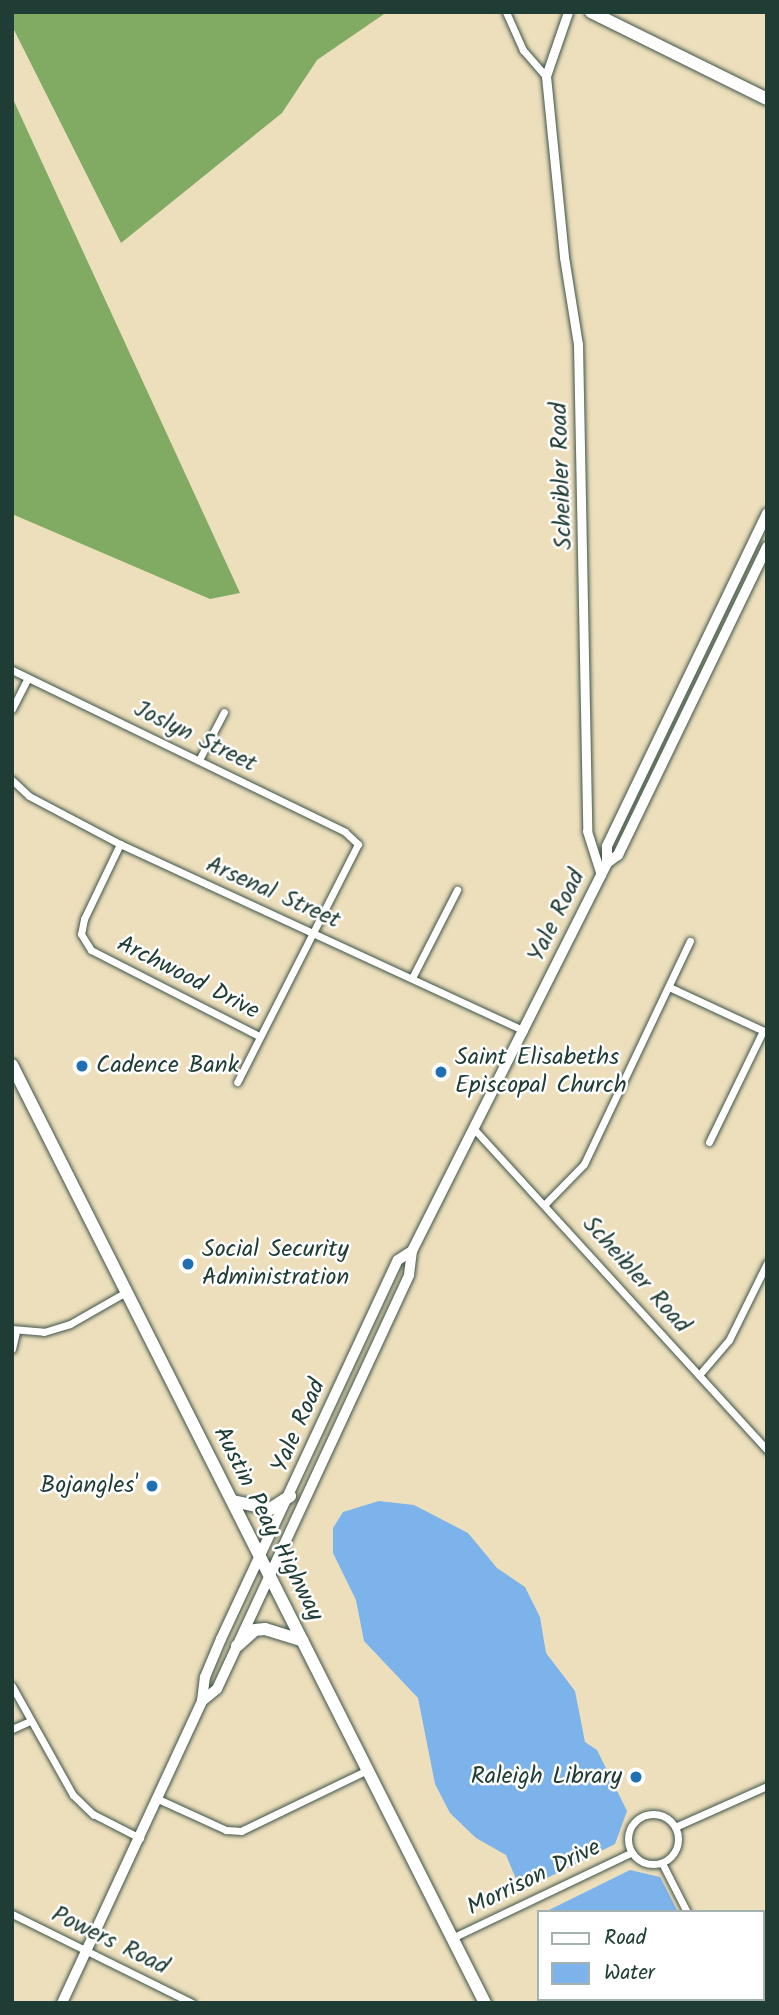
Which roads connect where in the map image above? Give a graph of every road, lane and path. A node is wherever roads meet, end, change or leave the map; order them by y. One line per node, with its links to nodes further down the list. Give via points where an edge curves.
1 (506, 12): 4 (street, via 523,50)
2 (568, 12): 4 (street, Scheibler Road)
3 (591, 12): 5 (main road)
4 (546, 76): 16 (street, Scheibler Road, via 564,257 578,341 587,831)
5 (767, 99)
6 (767, 514): 15 (main road, Yale Road, via 607,846)
7 (767, 547): 15 (main road, Yale Road, via 618,855)
8 (12, 670): 9 (street, Joslyn Street)
9 (28, 678): 10 (street); 12 (street, Joslyn Street)
10 (12, 709)
11 (224, 712): 12 (street)
12 (199, 760): 18 (street, Joslyn Street, via 345,832 358,844)
13 (12, 780): 14 (street, Arsenal Street, via 29,796)
14 (120, 844): 18 (street, Arsenal Street); 24 (street, Archwood Drive, via 84,919 81,934 91,950)
15 (607, 863): 16 (main road, Yale Road)
16 (601, 875): 22 (main road, Yale Road)
17 (457, 890): 20 (street)
18 (315, 934): 20 (street, Arsenal Street); 24 (street)
19 (690, 941): 21 (street)
20 (414, 976): 22 (street, Arsenal Street)
21 (669, 987): 23 (street); 29 (street, via 584,1164)
22 (524, 1031): 27 (main road, Yale Road)
23 (765, 1032): 28 (street)
24 (259, 1036): 26 (street)
25 (12, 1065): 32 (main road, Austin Peay Highway)
26 (237, 1082)
27 (474, 1129): 29 (street, Scheibler Road); 30 (main road, Yale Road)
28 (709, 1142)
29 (546, 1203): 35 (street, Scheibler Road)
30 (412, 1251): 37 (main road, Yale Road, via 398,1260); 40 (main road, Yale Road, via 409,1275)
31 (767, 1263): 35 (street, via 729,1339)
32 (127, 1292): 33 (street, via 70,1324 44,1332); 38 (main road, Austin Peay Highway)
33 (14, 1330): 34 (street)
34 (12, 1349)
35 (699, 1375): 36 (street, Scheibler Road)
36 (767, 1450)
37 (290, 1496): 38 (main road, via 270,1509); 39 (main road, Yale Road)
38 (233, 1501): 39 (main road, Austin Peay Highway)
39 (261, 1556): 40 (main road, Austin Peay Highway); 44 (main road, Yale Road, via 205,1677)
40 (270, 1574): 41 (main road, Austin Peay Highway); 42 (main road, Yale Road)
41 (302, 1640): 42 (main road, via 265,1629 255,1630); 47 (main road, Austin Peay Highway)
42 (237, 1646): 44 (main road, Yale Road, via 217,1689)
43 (12, 1686): 45 (street)
44 (202, 1701): 49 (main road, Yale Road)
45 (30, 1721): 46 (street); 51 (street, via 73,1795 93,1814)
46 (12, 1729)
47 (367, 1770): 49 (street, via 242,1831 226,1830); 56 (main road, Austin Peay Highway)
48 (767, 1786): 50 (street)
49 (158, 1798): 51 (main road, Yale Road)
50 (674, 1827): 52 (street, via 663,1817 640,1818 628,1837); 53 (street, via 677,1844)
51 (141, 1838): 57 (main road, Yale Road)
52 (632, 1852): 53 (street, via 645,1863); 56 (street, Morrison Drive)
53 (662, 1863): 54 (street)
54 (686, 1910)
55 (12, 1914): 57 (street, Powers Road)
56 (452, 1938): 60 (main road, Austin Peay Highway)
57 (86, 1951): 58 (main road, Yale Road); 59 (street, Powers Road)
58 (62, 2003)
59 (192, 2003)
60 (485, 2003)

